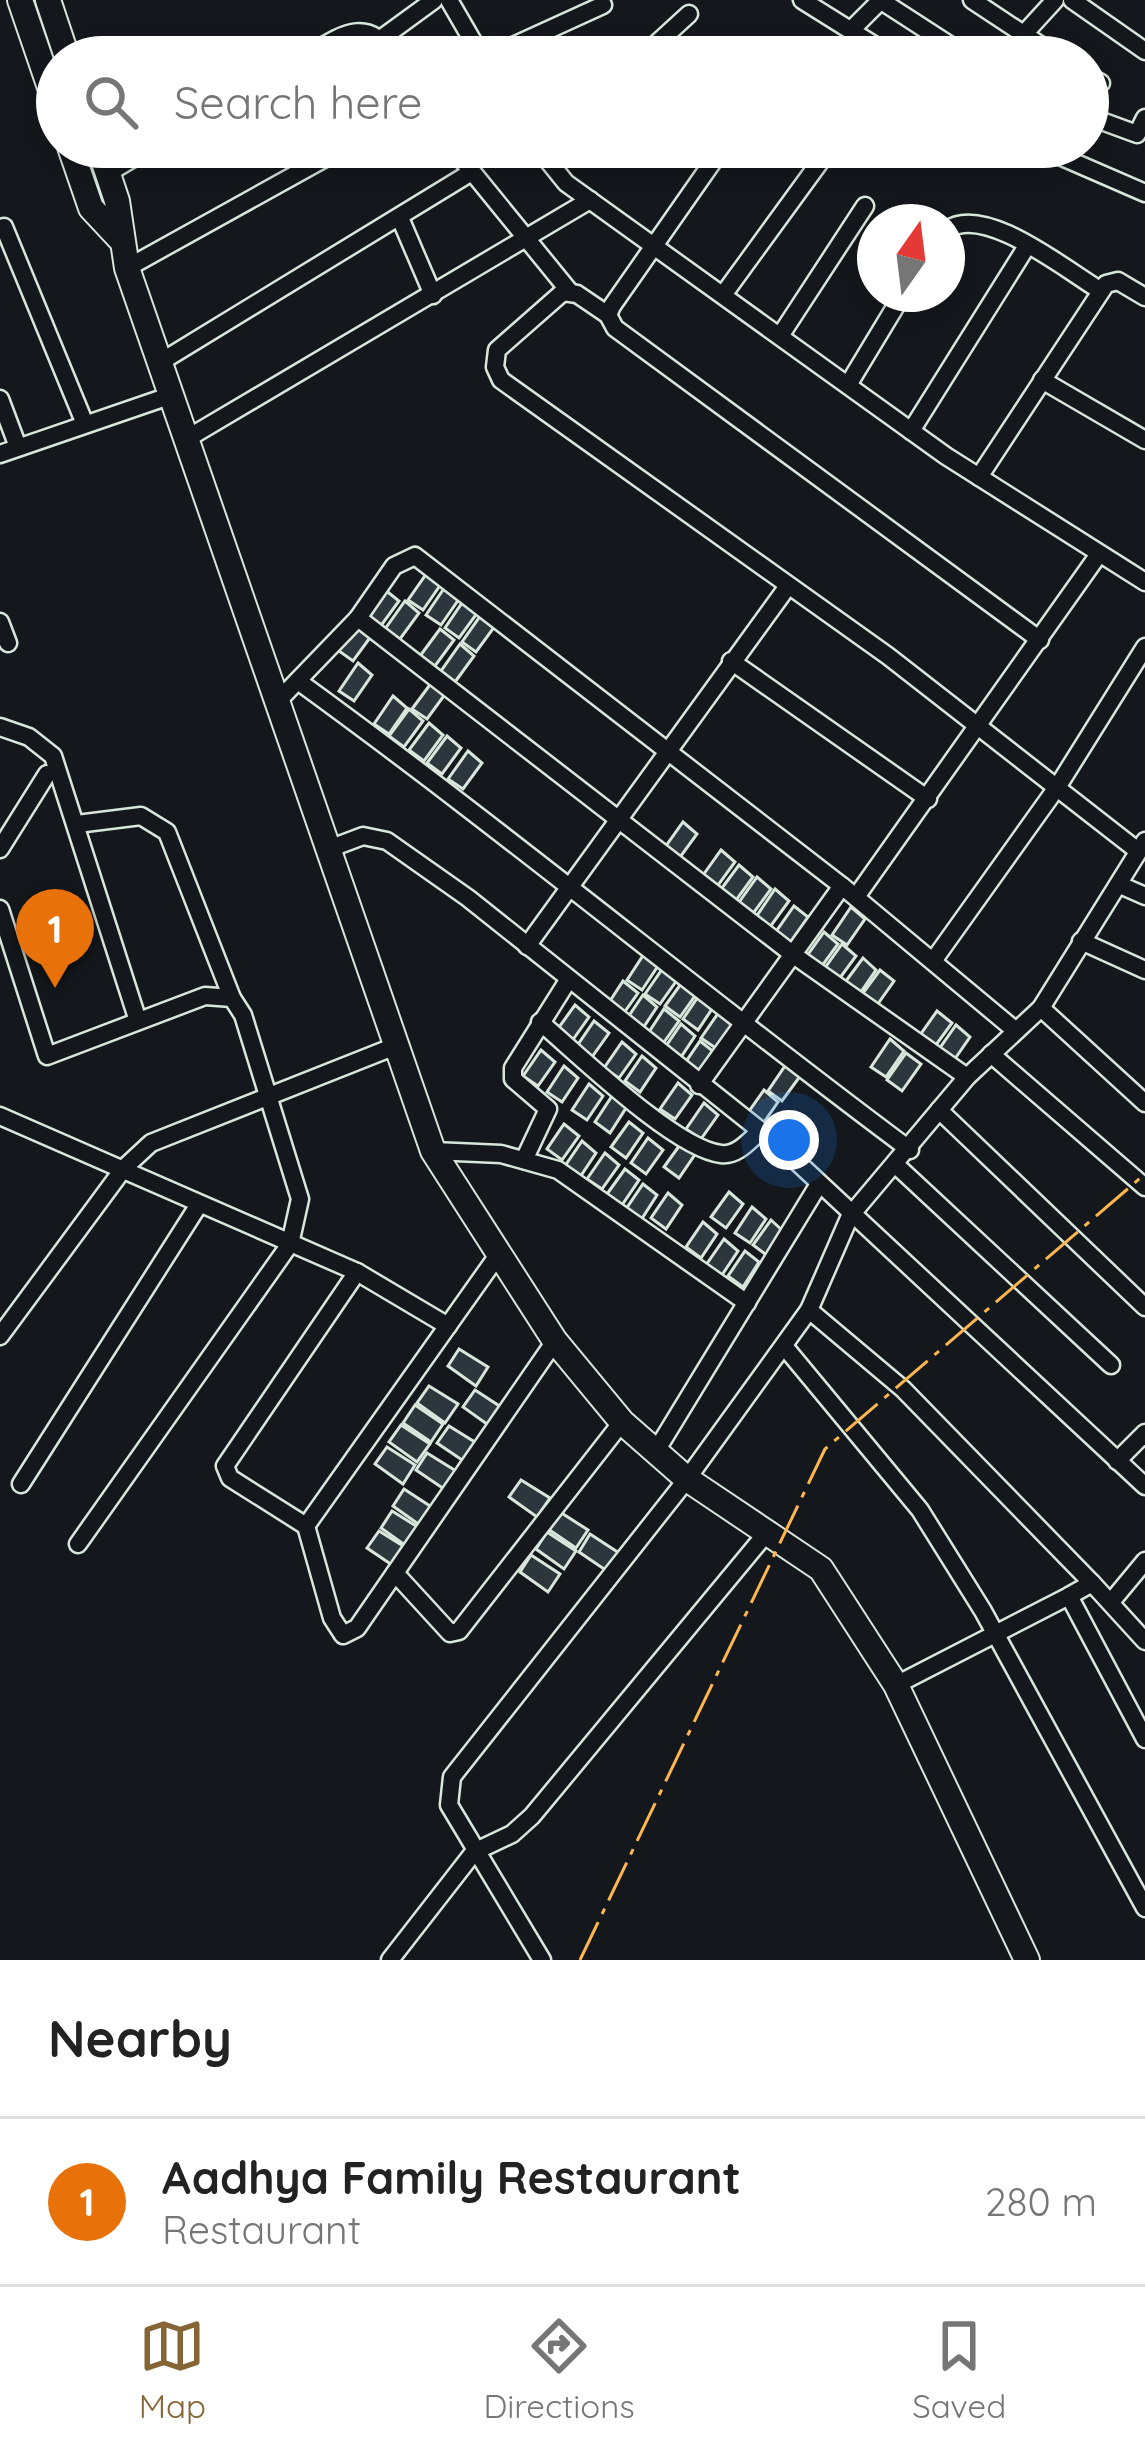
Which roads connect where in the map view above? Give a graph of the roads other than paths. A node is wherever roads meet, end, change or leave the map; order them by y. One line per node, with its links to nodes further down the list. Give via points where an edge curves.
1 (20, 0): 23 (main road)
2 (48, 0): 14 (main road)
3 (434, 0): 17 (street)
4 (449, 0): 18 (street)
5 (802, 0): 12 (street)
6 (880, 0): 12 (street); 22 (street)
7 (972, 0): 13 (street)
8 (1055, 0): 13 (street)
9 (1072, 0): 24 (street)
10 (602, 5): 19 (street)
11 (689, 14): 20 (street)
12 (853, 28): 21 (street)
13 (1023, 35)
14 (61, 36)
15 (341, 36): 16 (street)
16 (376, 36)
17 (385, 36)
18 (472, 36)
19 (533, 36)
20 (665, 36)
21 (864, 36)
22 (936, 36)
23 (36, 47)
24 (1145, 50)
25 (1145, 118): 26 (street, via 1137,134)
26 (1109, 124)
27 (77, 168): 45 (main road, via 91,208)
28 (106, 168): 36 (main road)
29 (116, 168): 36 (street)
30 (307, 168): 48 (street)
31 (467, 168): 37 (street)
32 (554, 168): 39 (street)
33 (709, 168): 46 (street)
34 (815, 168): 52 (street)
35 (1086, 168): 38 (street)
36 (108, 173): 45 (main road)
37 (470, 173): 40 (street); 44 (street)
38 (1145, 194)
39 (590, 200): 44 (street); 46 (street)
40 (400, 218): 51 (street); 57 (street)
41 (857, 218): 56 (street)
42 (965, 224): 47 (street, via 976,221)
43 (4, 226): 62 (street)
44 (527, 237): 50 (street); 51 (street)
45 (120, 239): 48 (main road)
46 (656, 246): 52 (street); 55 (street)
47 (1027, 246): 49 (street); 63 (street)
48 (128, 268): 57 (main road)
49 (1101, 291): 53 (street, via 1118,280); 58 (street)
50 (570, 292): 55 (street); 71 (street, via 497,350 501,380)
51 (433, 295): 64 (street)
52 (723, 295): 56 (street)
53 (1145, 297)
54 (892, 312): 59 (street)
55 (608, 315): 74 (street, via 615,328)
56 (781, 336): 59 (street)
57 (159, 362): 60 (main road)
58 (1042, 380): 65 (street); 68 (street)
59 (848, 386): 63 (street)
60 (172, 395): 62 (street); 64 (main road)
61 (0, 399): 66 (street)
62 (85, 424): 66 (street)
63 (911, 431): 68 (street)
64 (188, 438): 79 (main road)
65 (1145, 440)
66 (19, 447): 67 (street)
67 (0, 454)
68 (979, 477): 69 (street)
69 (1099, 554): 70 (street); 74 (street)
70 (1145, 582)
71 (788, 586): 77 (street); 80 (street)
72 (358, 618): 78 (street); 82 (street, via 394,566 415,556); 86 (street)
73 (0, 622): 75 (street)
74 (1040, 640): 80 (street)
75 (8, 644)
76 (1145, 647): 84 (street)
77 (731, 661): 82 (street); 85 (street)
78 (298, 681): 79 (street); 92 (street)
79 (276, 703): 90 (main road)
80 (981, 726): 84 (street); 85 (street)
81 (0, 727): 87 (street, via 53,755)
82 (666, 748): 86 (street); 93 (street)
83 (47, 773): 89 (street)
84 (1058, 786): 88 (street); 99 (street)
85 (928, 799): 93 (street)
86 (617, 821): 92 (street); 98 (street)
87 (77, 824): 102 (street, via 141,816 167,832); 104 (street)
88 (1141, 846): 91 (street)
89 (0, 849)
90 (326, 850): 97 (street, via 363,836 387,841); 108 (main road)
91 (1120, 885): 94 (street); 96 (street)
92 (570, 888): 97 (street); 106 (street)
93 (849, 892): 98 (street); 99 (street)
94 (1145, 896)
95 (0, 909): 104 (street, via 47,1056)
96 (1081, 941): 100 (street); 103 (street)
97 (527, 946): 101 (street)
98 (795, 956): 106 (street); 110 (street)
99 (933, 962): 107 (street)
100 (1145, 970)
101 (567, 982): 105 (street); 111 (street)
102 (232, 998): 104 (street, via 215,993); 112 (street)
103 (1041, 1008): 107 (street); 113 (street)
104 (138, 1021)
105 (541, 1022): 116 (street, via 695,1144 736,1152); 119 (street, via 513,1068 513,1079 548,1109)
106 (743, 1026): 111 (street); 117 (street)
107 (1016, 1031): 109 (street)
108 (393, 1047): 112 (street); 118 (main road)
109 (992, 1054): 110 (street); 123 (street)
110 (967, 1077): 114 (street)
111 (699, 1085): 116 (street)
112 (267, 1094): 121 (street, via 151,1143); 126 (street, via 300,1198)
113 (1145, 1103)
114 (939, 1110): 117 (street); 130 (street)
115 (0, 1117): 121 (street)
116 (760, 1131): 122 (street)
117 (910, 1150): 120 (street)
118 (433, 1151): 119 (street); 127 (main road)
119 (524, 1160): 129 (street, via 558,1170)
120 (897, 1166): 125 (street); 136 (street)
121 (124, 1168): 124 (street); 133 (street)
122 (820, 1184): 125 (street); 129 (street)
123 (1145, 1187)
124 (198, 1206): 126 (street); 142 (street)
125 (850, 1216): 131 (street); 140 (street)
126 (290, 1244): 128 (street); 146 (street)
127 (498, 1255): 132 (street); 134 (main road)
128 (357, 1272): 132 (street); 144 (street, via 226,1466 230,1478)
129 (747, 1303): 139 (street)
130 (1145, 1307)
131 (809, 1310): 135 (street); 149 (street, via 903,1390)
132 (448, 1326): 144 (street)
133 (0, 1336)
134 (555, 1341): 137 (main road); 148 (street)
135 (784, 1346): 141 (street); 152 (street, via 920,1510)
136 (1111, 1365)
137 (622, 1422): 139 (main road); 148 (street, via 459,1631 450,1633)
138 (1145, 1433): 140 (street)
139 (656, 1451): 141 (main road)
140 (1117, 1461): 143 (street)
141 (687, 1478): 145 (main road); 156 (street, via 452,1777 449,1805)
142 (21, 1484)
143 (1145, 1486)
144 (306, 1526): 148 (street, via 343,1635 357,1628)
145 (769, 1530): 154 (main road, via 821,1568); 156 (street, via 532,1816)
146 (78, 1544)
147 (1145, 1561): 151 (street)
148 (394, 1573)
149 (1092, 1583): 150 (street); 151 (street)
150 (1070, 1596): 152 (street); 155 (street)
151 (1111, 1602): 153 (street)
152 (995, 1635): 154 (street); 157 (street)
153 (1145, 1641)
154 (896, 1685): 160 (main road)
155 (1145, 1739)
156 (474, 1852): 158 (street); 159 (street)
157 (1145, 1908)
158 (537, 1957)
159 (390, 1960)
160 (1027, 1960)

